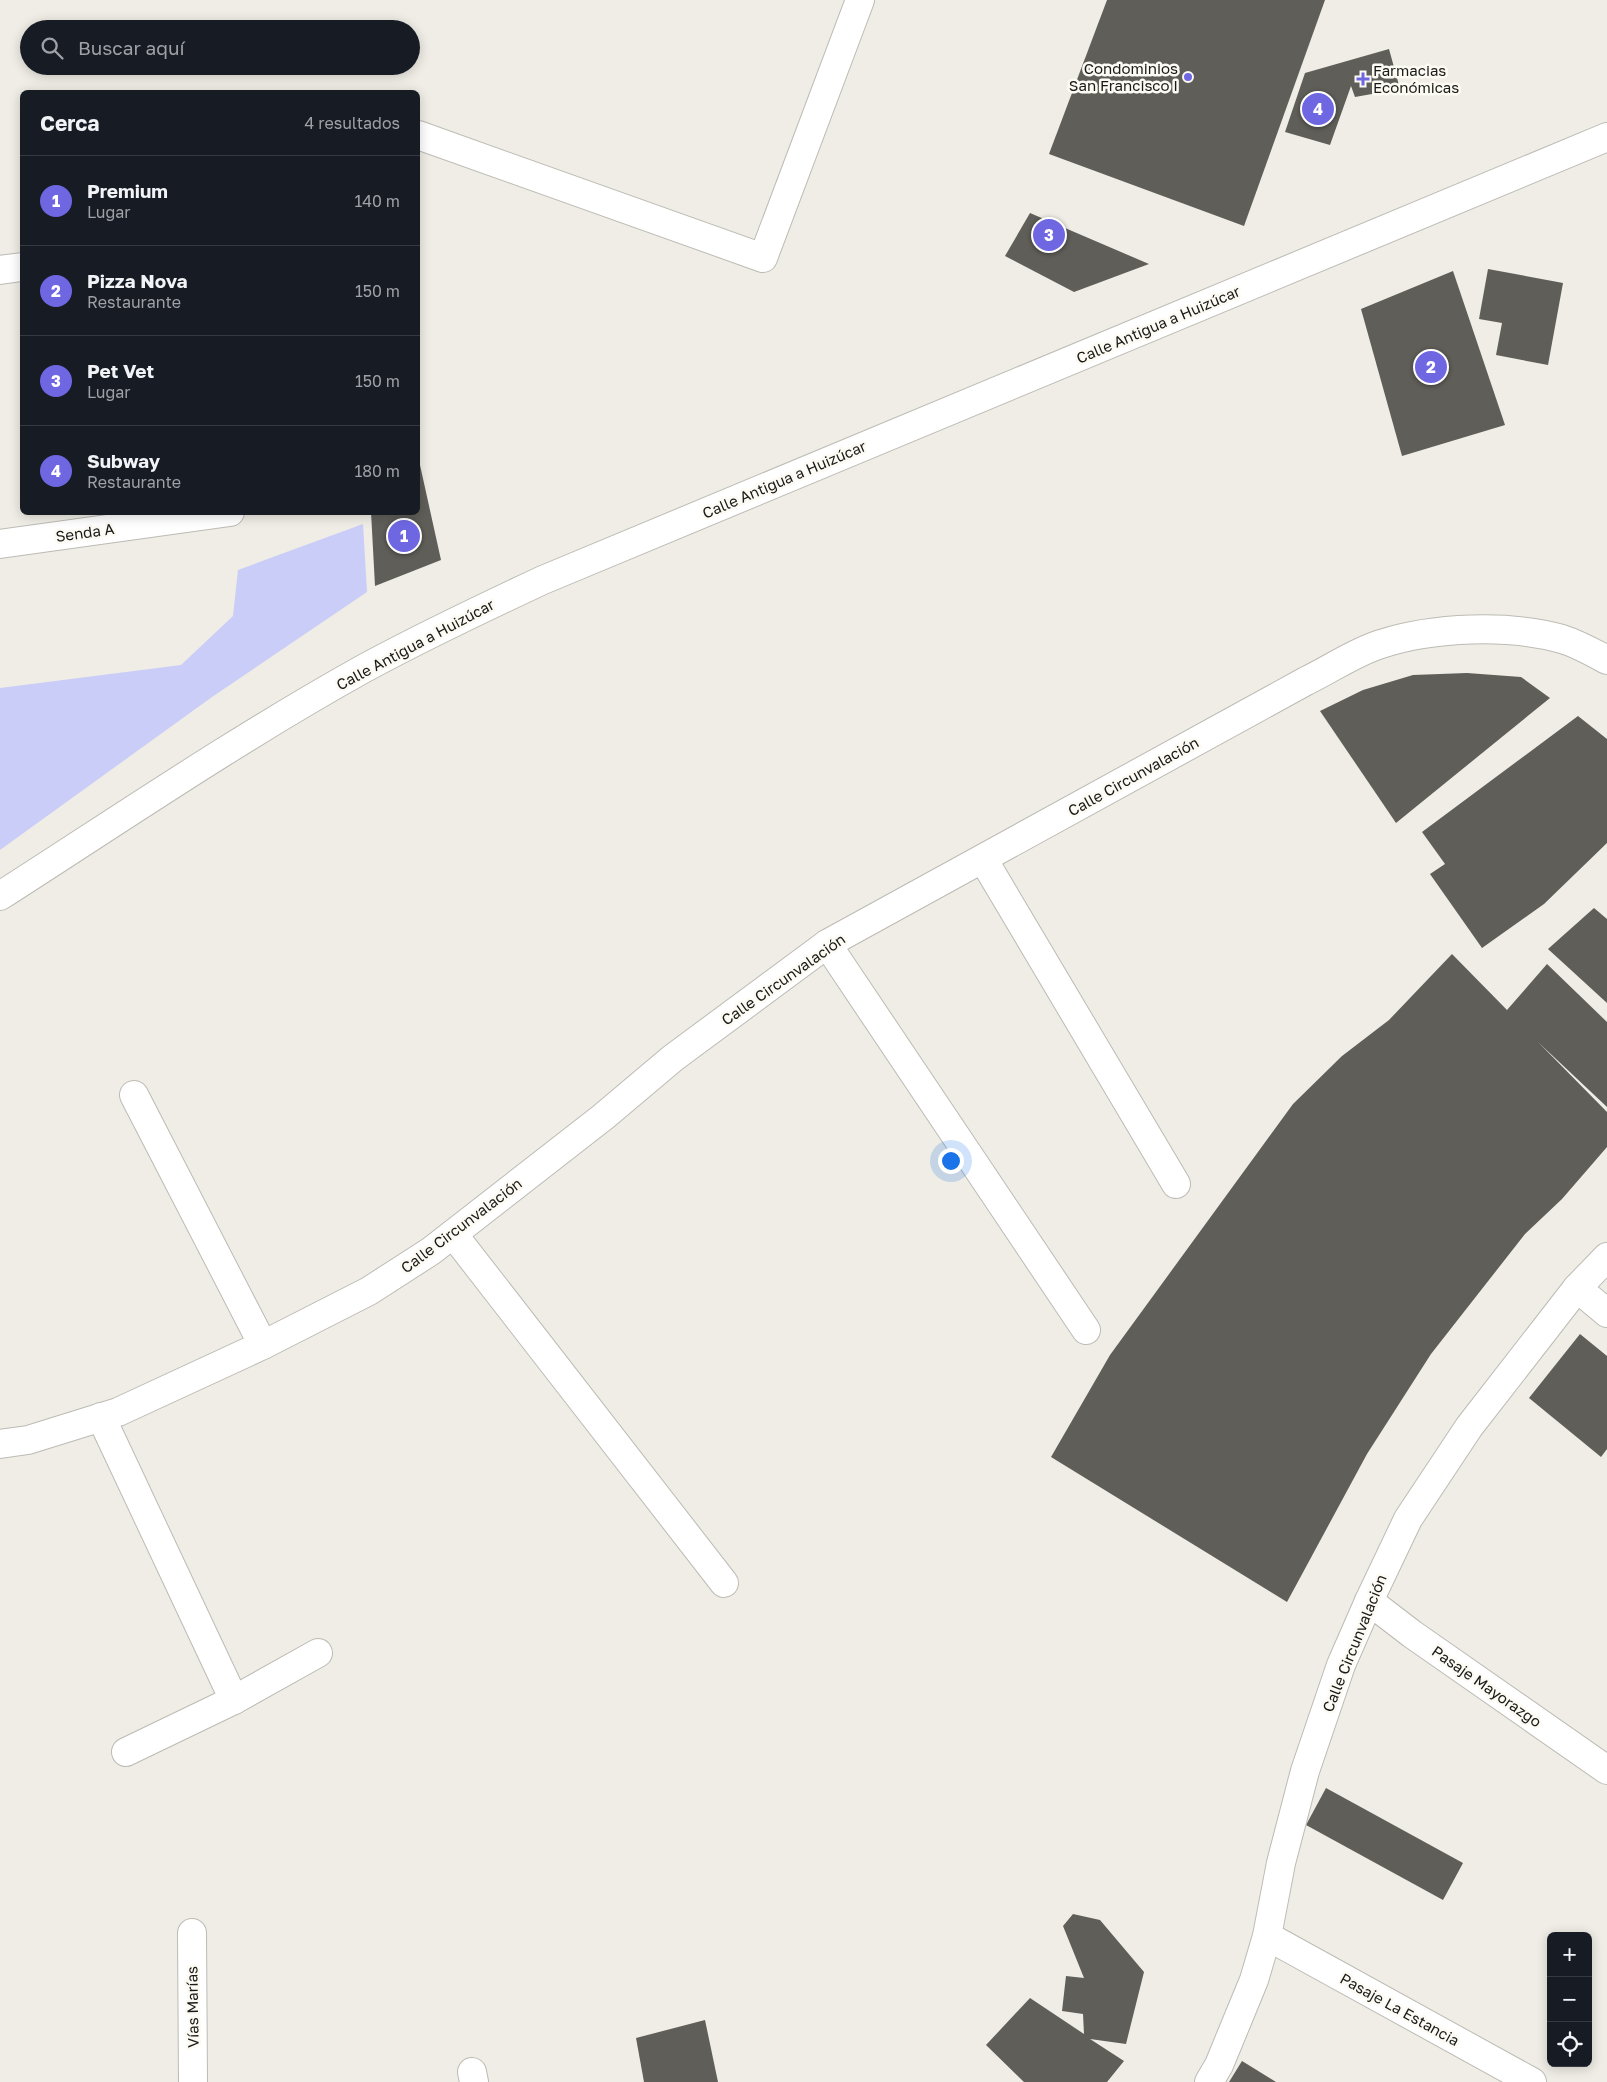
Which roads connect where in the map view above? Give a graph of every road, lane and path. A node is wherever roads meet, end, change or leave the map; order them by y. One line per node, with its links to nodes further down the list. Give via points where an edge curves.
1 (860, 0): 2 (street, via 763,258)
2 (420, 136)
3 (1607, 137): 10 (street, Calle Antigua a Huizúcar, via 643,538 456,620 363,669 234,745)
4 (20, 267): 5 (street)
5 (0, 270)
6 (208, 515): 7 (street, Senda A)
7 (0, 544)
8 (1607, 660): 9 (street, Calle Circunvalación, via 1560,639 1481,629 1418,635 1379,644)
9 (983, 859): 11 (street, Calle Circunvalación); 13 (street)
10 (0, 896)
11 (827, 944): 14 (street, Calle Circunvalación, via 673,1058); 18 (street)
12 (134, 1095): 19 (street)
13 (1176, 1184)
14 (453, 1234): 19 (street, Calle Circunvalación, via 369,1291); 22 (street)
15 (1607, 1256): 16 (street, Calle Circunvalación)
16 (1577, 1288): 17 (street); 23 (street, Calle Circunvalación, via 1464,1435 1408,1519)
17 (1607, 1313)
18 (1086, 1330)
19 (263, 1345): 20 (street, Calle Circunvalación)
20 (101, 1417): 21 (street, Calle Circunvalación, via 28,1440); 25 (street)
21 (0, 1444)
22 (724, 1583)
23 (1369, 1601): 27 (street, Pasaje Mayorazgo); 29 (street, Calle Circunvalación, via 1342,1665 1305,1772 1281,1863)
24 (318, 1653): 25 (street)
25 (234, 1700): 26 (street)
26 (126, 1752)
27 (1607, 1770)
28 (192, 1932): 30 (street, Vías Marías)
29 (1267, 1936): 31 (street, Calle Circunvalación, via 1239,2019); 32 (street, Pasaje La Estancia)
30 (193, 2082)
31 (1209, 2082)
32 (1532, 2082)

